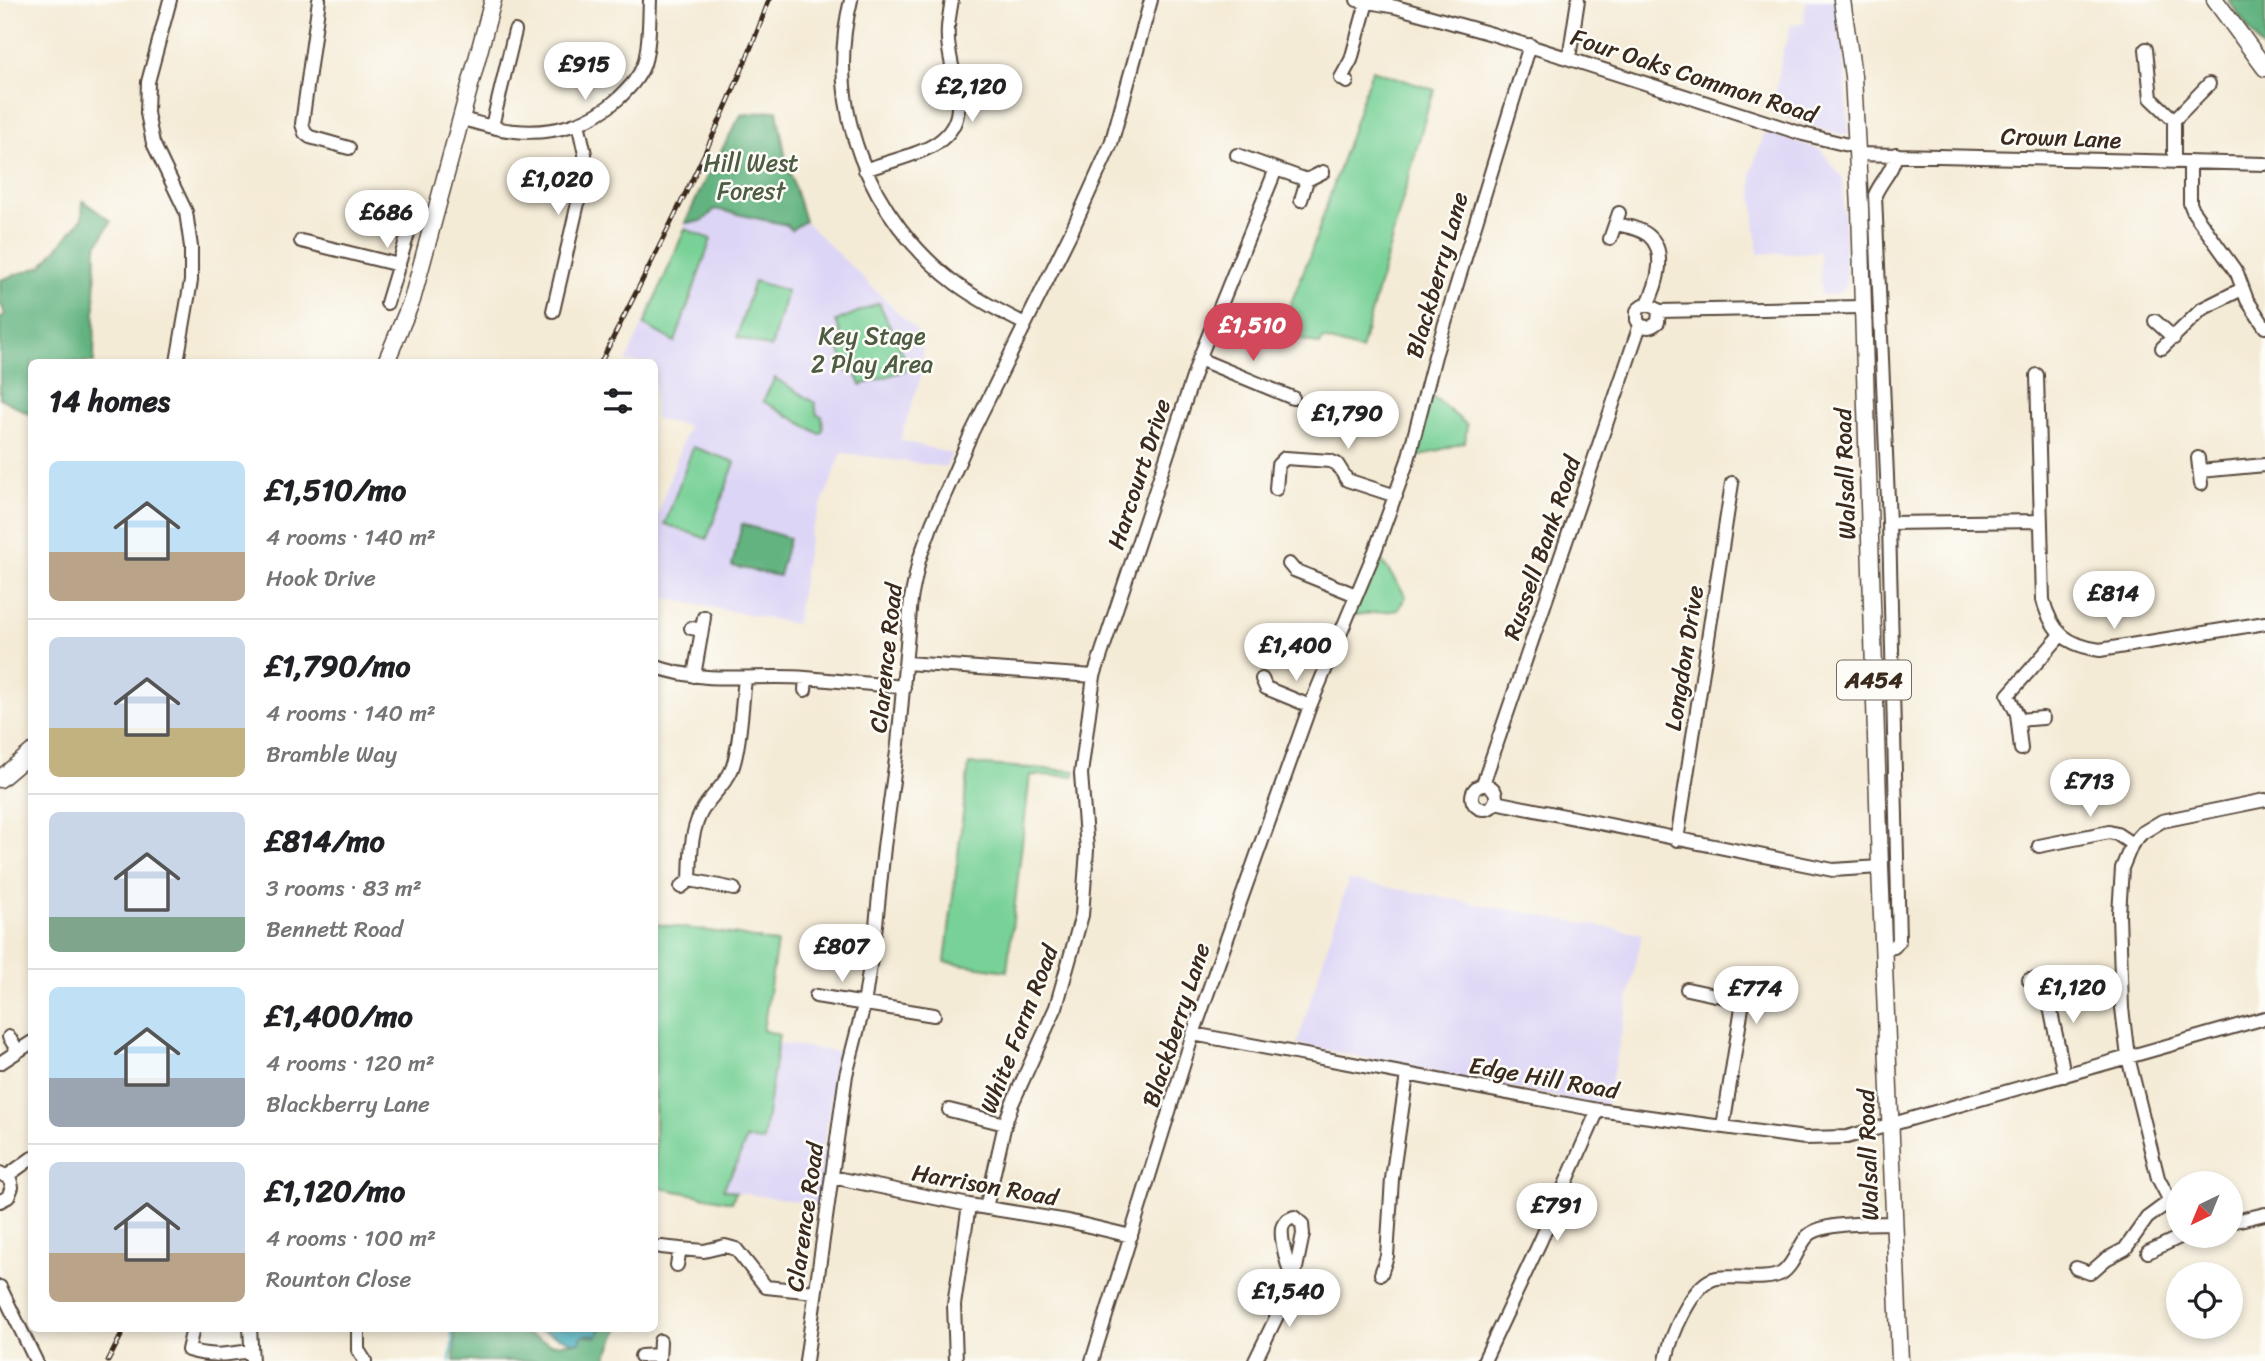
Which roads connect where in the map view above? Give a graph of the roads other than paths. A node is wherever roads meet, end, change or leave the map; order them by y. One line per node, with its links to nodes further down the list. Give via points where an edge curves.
1 (170, 0): 51 (street, via 148,82 147,106 153,144 186,212 191,247 191,281)
2 (318, 0): 23 (street, via 302,124 310,137)
3 (493, 0): 19 (main road)
4 (650, 0): 21 (street, via 647,51 638,77 614,102)
5 (851, 0): 31 (street, via 845,30 845,96)
6 (952, 0): 31 (street, via 947,33 959,110 951,130 929,147)
7 (1152, 0): 47 (street, Clarence Road, via 1111,144)
8 (1578, 0): 15 (street)
9 (1842, 0): 24 (main road, Walsall Road / A454, via 1853,76)
10 (2214, 0): 16 (main road)
11 (1362, 1): 13 (street, Four Oaks Common Road); 17 (street, via 1351,60)
12 (515, 31): 22 (street)
13 (1530, 45): 15 (street, Four Oaks Common Road); 60 (street, Blackberry Lane)
14 (2146, 49): 20 (street, via 2151,98)
15 (1569, 58): 24 (street, Four Oaks Common Road)
16 (2265, 68)
17 (1340, 79)
18 (2209, 84): 20 (street)
19 (462, 119): 22 (street); 37 (main road)
20 (2174, 120): 27 (street)
21 (578, 123): 22 (street, via 536,131); 45 (street, via 585,154 584,177)
22 (492, 126)
23 (349, 148)
24 (1856, 150): 25 (street, Crown Lane); 43 (main road, Walsall Road / A454)
25 (1896, 154): 27 (street, Crown Lane); 62 (street, Walsall Road, via 1875,195)
26 (1237, 155): 30 (street)
27 (2174, 162): 28 (street, Crown Lane)
28 (2190, 162): 29 (street, Crown Lane); 41 (street, via 2194,214 2237,273)
29 (2265, 164)
30 (1276, 169): 33 (street); 53 (street, Harcourt Drive)
31 (865, 170): 47 (street, via 890,213 933,264 979,300)
32 (1323, 172): 33 (street)
33 (1307, 180): 34 (street)
34 (1301, 200)
35 (416, 204): 36 (street)
36 (410, 229): 37 (street); 40 (street)
37 (431, 235): 52 (main road, via 412,300)
38 (1610, 239): 44 (street, via 1618,218 1652,233 1659,269)
39 (300, 241): 40 (street)
40 (399, 265): 42 (street)
41 (2242, 289): 48 (street); 49 (street, via 2202,309)
42 (387, 303)
43 (1862, 307): 44 (street); 87 (main road, Walsall Road / A454)
44 (1653, 308): 81 (street, Russell Bank Road, via 1658,322 1640,325)
45 (553, 311)
46 (2155, 321): 49 (street)
47 (1025, 324): 68 (street, Clarence Road, via 972,432 919,560)
48 (2264, 325)
49 (2174, 338): 50 (street)
50 (2162, 348)
51 (178, 359)
52 (387, 359)
53 (1199, 359): 55 (street); 71 (street, Harcourt Drive)
54 (2037, 375): 61 (street)
55 (1293, 398)
56 (2198, 457): 57 (street, via 2201,477)
57 (2265, 465)
58 (1732, 483): 84 (street, Longdon Drive)
59 (1276, 489): 60 (street, via 1278,465 1285,458 1330,461 1348,480)
60 (1396, 496): 64 (street, Blackberry Lane)
61 (2040, 521): 62 (street); 67 (street, via 2043,600 2048,619)
62 (1889, 523): 89 (street, Walsall Road, via 1899,941)
63 (1289, 564): 64 (street)
64 (1356, 594): 75 (street, Blackberry Lane)
65 (2265, 623): 67 (street, via 2100,650 2078,646)
66 (699, 625): 70 (street)
67 (2061, 635): 77 (street, via 2005,690)
68 (906, 663): 71 (street); 74 (street, Clarence Road)
69 (658, 668): 70 (street)
70 (694, 676): 72 (street)
71 (1094, 676): 106 (street, White Farm Road, via 1081,774 1087,850 1082,915 1056,1007)
72 (744, 679): 74 (street, via 772,676 806,684); 88 (street, via 735,760 697,823 685,883)
73 (1262, 679): 75 (street, via 1266,688)
74 (904, 687): 93 (street, Clarence Road)
75 (1310, 706): 96 (street, Blackberry Lane)
76 (2043, 718): 77 (street)
77 (2018, 720): 78 (street)
78 (2021, 749)
79 (28, 755): 80 (main road)
80 (0, 779)
81 (1483, 784): 83 (street, via 1495,791); 83 (street, Russell Bank Road, via 1472,792 1475,805 1486,809)
82 (2265, 800): 85 (street, via 2162,821)
83 (1495, 802): 84 (street, Russell Bank Road)
84 (1677, 840): 87 (street, Russell Bank Road, via 1833,870)
85 (2132, 844): 86 (street, via 2109,832); 100 (street, via 2122,868 2119,903)
86 (2039, 846)
87 (1880, 867): 89 (main road, Walsall Road / A454)
88 (734, 889)
89 (1884, 948): 107 (main road, Walsall Road / A454)
90 (2029, 980): 103 (street, via 2051,979 2048,1000)
91 (1687, 989): 108 (street, via 1743,1001)
92 (816, 996): 93 (street)
93 (864, 1005): 94 (street); 111 (street, Clarence Road, via 846,1075)
94 (934, 1015)
95 (2265, 1018): 100 (street, Edge Hill Road)
96 (1193, 1034): 102 (street, Edge Hill Road); 120 (street, Blackberry Lane)
97 (9, 1037): 99 (street)
98 (28, 1045): 99 (street)
99 (18, 1051): 101 (street)
100 (2128, 1057): 103 (street, Edge Hill Road); 112 (street, via 2158,1178)
101 (0, 1063)
102 (1407, 1074): 105 (street, Edge Hill Road); 128 (street, via 1387,1256)
103 (2064, 1076): 107 (street, Edge Hill Road)
104 (949, 1110): 106 (street)
105 (1598, 1110): 108 (street, Edge Hill Road); 146 (street)
106 (1004, 1124): 115 (street, White Farm Road)
107 (1889, 1124): 108 (street, Edge Hill Road, via 1826,1139); 119 (main road, Walsall Road / A454)
108 (1723, 1127)
109 (28, 1160): 110 (street)
110 (4, 1174): 113 (street, via 12,1190)
111 (832, 1177): 114 (street, Harrison Road); 132 (street, Clarence Road)
112 (2166, 1191)
113 (0, 1200)
114 (969, 1205): 115 (street, Harrison Road); 143 (street, via 954,1306)
115 (986, 1208): 120 (street, Harrison Road)
116 (2166, 1209): 127 (street, via 2147,1218 2125,1249)
117 (2265, 1214): 118 (street)
118 (2244, 1219)
119 (1894, 1223): 147 (street, via 1820,1227 1807,1235 1782,1273 1704,1282 1669,1345); 148 (main road, Walsall Road / A454)
120 (1131, 1236): 144 (street, Blackberry Lane)
121 (2166, 1244): 124 (street)
122 (661, 1247): 123 (street)
123 (680, 1249): 125 (street); 132 (street, via 736,1249 766,1287)
124 (2148, 1252)
125 (677, 1265)
126 (2076, 1268): 127 (street)
127 (2090, 1273): 130 (street)
128 (1381, 1274)
129 (1293, 1283): 145 (street)
130 (2087, 1286)
131 (0, 1287): 140 (street)
132 (815, 1292): 142 (street, Clarence Road)
133 (191, 1332): 137 (street, via 183,1349 202,1355)
134 (250, 1332): 137 (street)
135 (358, 1332): 141 (street, via 358,1350)
136 (660, 1341): 139 (street)
137 (251, 1356)
138 (641, 1356): 139 (street)
139 (659, 1358)
140 (36, 1361)
141 (365, 1361)
142 (806, 1361)
143 (956, 1361)
144 (1092, 1361)
145 (1255, 1361)
146 (1484, 1361)
147 (1666, 1361)
148 (1900, 1361)

